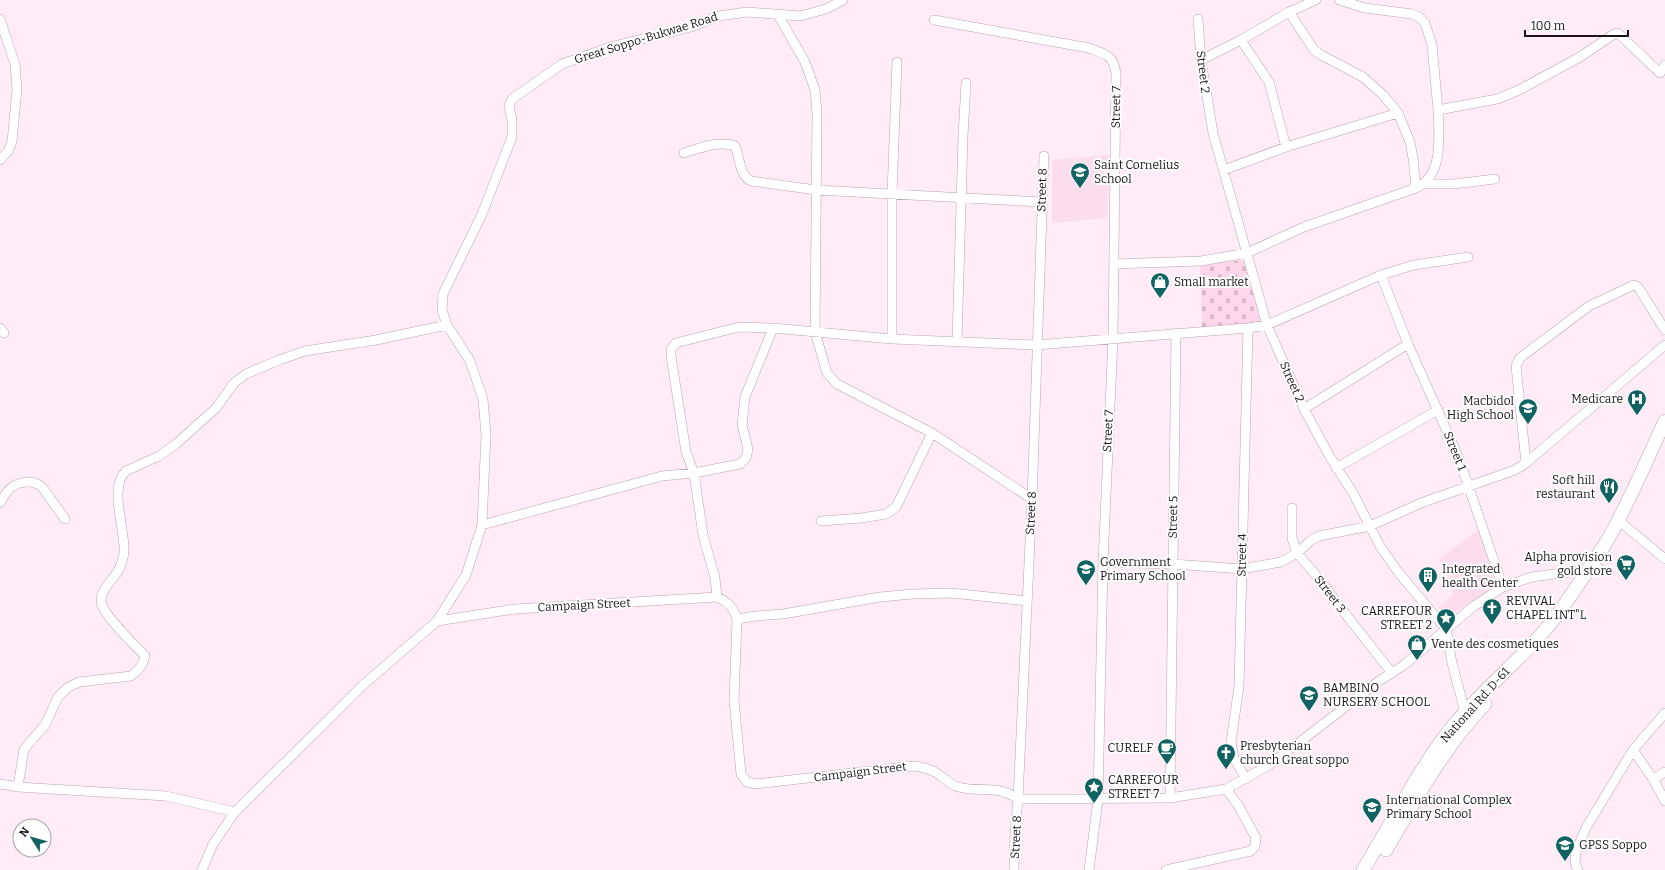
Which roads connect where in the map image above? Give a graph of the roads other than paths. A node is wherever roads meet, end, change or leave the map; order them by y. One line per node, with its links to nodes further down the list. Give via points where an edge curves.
1 (843, 0): 5 (street, Great Soppo-Bukwae Road, via 826,9 800,16)
2 (1316, 0): 4 (street)
3 (1339, 0): 14 (street, via 1365,8 1412,14 1425,23 1432,45)
4 (1289, 12): 9 (street); 15 (street, via 1314,50 1363,77)
5 (778, 15): 24 (street, via 805,62 815,90); 32 (street, Great Soppo-Bukwae Road, via 747,12 719,16 691,27 614,46 562,64 512,99 509,106 512,137 482,214 443,294 442,310)
6 (0, 19): 19 (street, via 15,64 16,88 12,142)
7 (1198, 19): 10 (street, Street 2)
8 (934, 20): 30 (street, Street 7, via 1089,48 1108,56 1114,63)
9 (1241, 40): 10 (street); 16 (street, via 1269,82)
10 (1200, 60): 20 (street, Street 2, via 1213,133)
11 (897, 62): 25 (street)
12 (1663, 72): 14 (street, via 1618,33 1519,90 1497,99)
13 (966, 83): 26 (street)
14 (1438, 110): 22 (street, via 1437,160)
15 (1398, 113): 16 (street); 23 (street, via 1410,142)
16 (1286, 147): 20 (street)
17 (684, 153): 24 (street, via 727,143 735,146 746,179)
18 (1044, 156): 27 (street, Street 8)
19 (0, 160)
20 (1224, 170): 28 (street, Street 2)
21 (1495, 180): 22 (street)
22 (1425, 184): 23 (street)
23 (1416, 188): 28 (street, via 1304,227)
24 (816, 190): 25 (street); 37 (street)
25 (892, 194): 26 (street); 39 (street)
26 (961, 198): 27 (street); 41 (street)
27 (1042, 202): 43 (street, Street 8)
28 (1247, 253): 30 (street, via 1201,261); 33 (street, Street 2)
29 (1468, 257): 31 (street, via 1414,265)
30 (1114, 264): 40 (street, Street 7)
31 (1381, 275): 33 (street); 42 (street, Street 1)
32 (447, 325): 60 (street, Great Soppo-Bukwae Road, via 470,362 483,399 486,435); 82 (street, via 305,352 246,374 234,383 216,408 176,444 122,475 117,488 124,553 119,570 102,595 101,604 145,656 144,663 131,676 79,682 67,688 58,697 45,725 24,749)
33 (1267, 325): 35 (street); 45 (street, Street 2)
34 (773, 328): 37 (street); 52 (street, via 745,397 742,425 748,449 746,458 740,464); 52 (street, via 740,327 676,343 671,349 686,452)
35 (1248, 328): 38 (street); 67 (street, Street 4)
36 (1665, 330): 50 (street, via 1638,287 1634,285 1584,309 1520,358 1516,366)
37 (815, 332): 39 (street); 48 (street, via 827,373 837,384)
38 (1176, 333): 40 (street); 65 (street, Street 5)
39 (892, 339): 41 (street)
40 (1112, 339): 43 (street); 64 (street, Street 7)
41 (956, 342): 43 (street)
42 (1408, 344): 45 (street); 46 (street, Street 1)
43 (1036, 345): 54 (street, Street 8)
44 (1665, 345): 50 (street)
45 (1304, 409): 51 (street, Street 2)
46 (1438, 410): 51 (street); 53 (street, Street 1)
47 (1665, 421): 59 (highway, National Rd. D-61)
48 (932, 433): 54 (street); 58 (street, via 896,507 886,514)
49 (1665, 440): 59 (highway, National Rd. D-61)
50 (1526, 463): 53 (street, via 1515,470)
51 (1336, 468): 61 (street, Street 2, via 1353,493)
52 (694, 473): 60 (street, via 662,476); 69 (street, via 703,535)
53 (1468, 486): 61 (street, via 1421,503); 68 (street, Street 1)
54 (1032, 499): 70 (street, Street 8)
55 (0, 503): 57 (street, via 11,487 30,481 42,487)
56 (1292, 508): 62 (street, via 1292,538)
57 (65, 519)
58 (821, 521)
59 (1621, 522): 63 (street); 66 (highway, National Rd. D-61)
60 (482, 525): 72 (street, Great Soppo-Bukwae Road, via 466,575)
61 (1370, 526): 62 (street, via 1319,536); 73 (street, Street 2, via 1398,572)
62 (1297, 553): 67 (street, via 1281,562); 74 (street, Street 3)
63 (1665, 559)
64 (1103, 562): 65 (street); 86 (street, Street 7)
65 (1173, 564): 67 (street); 84 (street, Street 5)
66 (1595, 568): 68 (street, Campaign Street, via 1532,577); 75 (highway, National Rd. D-61, via 1533,642); 95 (highway, National Rd. D-61, via 1565,618 1444,753)
67 (1242, 569): 79 (street, Street 4, via 1239,686 1231,742 1234,758)
68 (1503, 587): 73 (street, Campaign Street)
69 (717, 597): 71 (street, via 734,609); 72 (street, Campaign Street, via 515,609)
70 (1026, 601): 71 (street, via 951,593 913,594); 85 (street, Street 8)
71 (737, 619): 85 (street, Campaign Street, via 734,700 741,774 747,782 756,784 914,766 926,768 957,787 1009,792)
72 (437, 621): 88 (street, Great Soppo-Bukwae Road, via 362,686)
73 (1446, 629): 74 (street, Campaign Street); 75 (street)
74 (1392, 673): 79 (street, Campaign Street, via 1269,765)
75 (1465, 712): 94 (highway, National Rd. D-61, via 1422,771)
76 (1665, 713): 77 (street)
77 (1633, 750): 80 (street); 89 (street, via 1586,828 1576,851)
78 (1665, 772): 80 (street)
79 (1246, 779): 83 (street, Campaign Street)
80 (1653, 779): 87 (street)
81 (0, 784): 82 (street)
82 (18, 787): 88 (street, via 166,796)
83 (1226, 789): 84 (street, Campaign Street); 93 (street, via 1256,838 1255,846 1250,851)
84 (1170, 798): 86 (street, Campaign Street)
85 (1018, 799): 86 (street, Campaign Street); 91 (street, Street 8)
86 (1098, 800): 92 (street, Street 7)
87 (1665, 801)
88 (235, 812): 90 (street, Great Soppo-Bukwae Road, via 213,844)
89 (1574, 868)
90 (202, 870)
91 (1014, 870)
92 (1089, 870)
93 (1166, 870)
94 (1363, 870)
95 (1373, 870)

